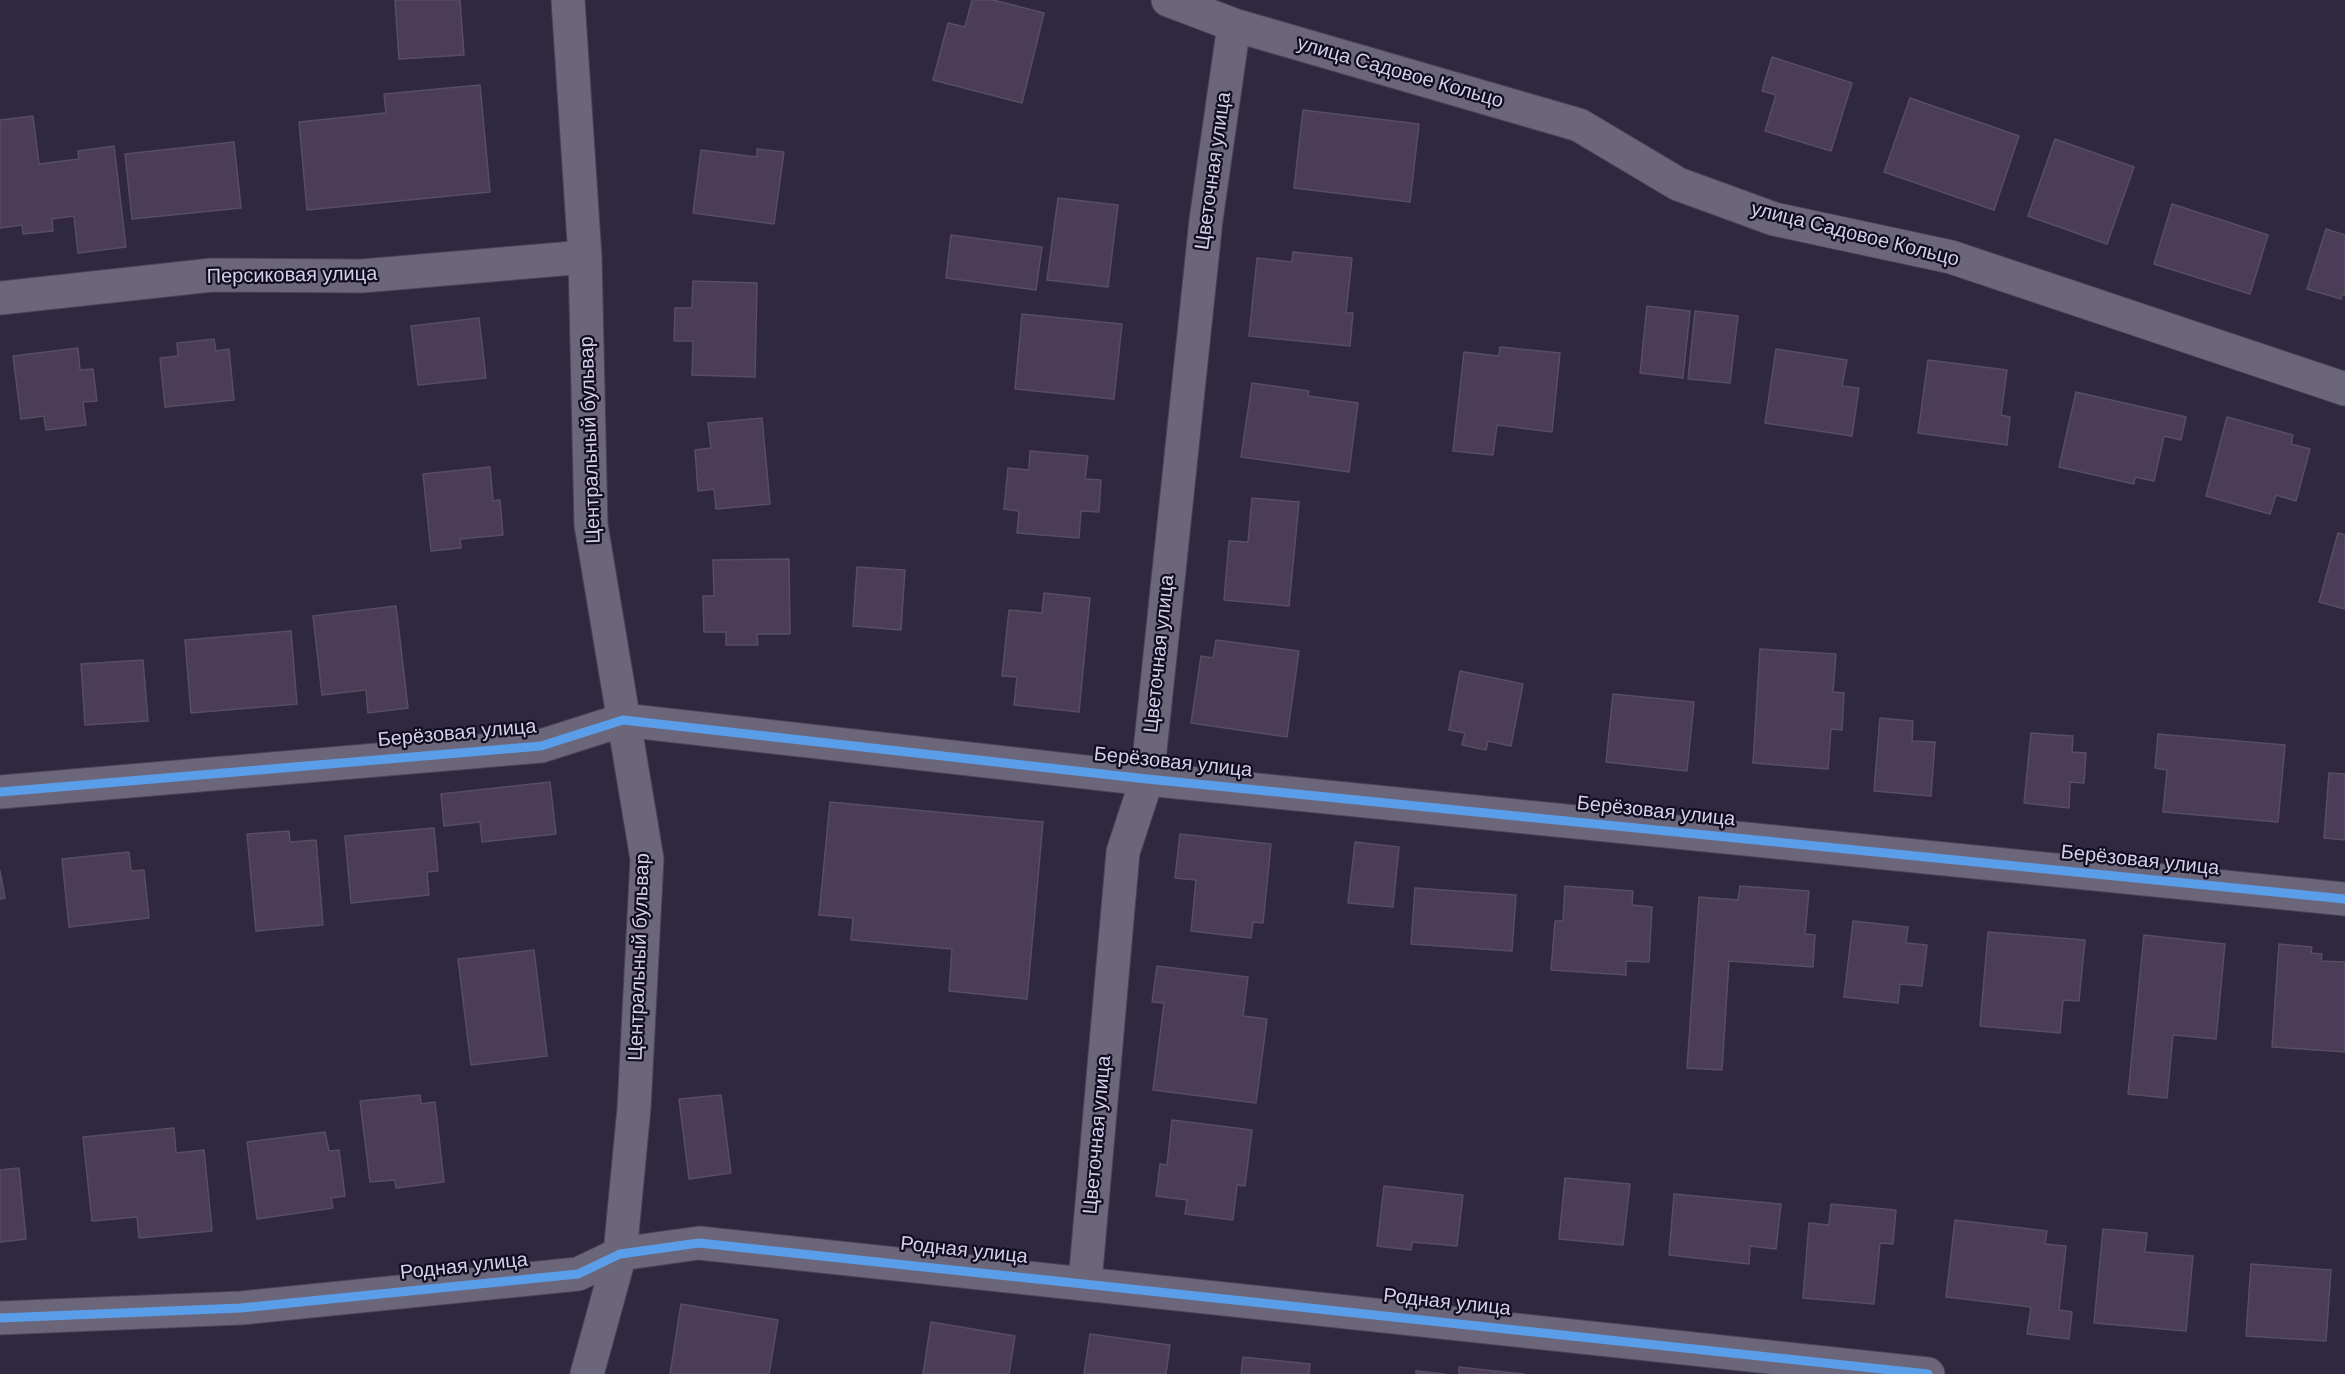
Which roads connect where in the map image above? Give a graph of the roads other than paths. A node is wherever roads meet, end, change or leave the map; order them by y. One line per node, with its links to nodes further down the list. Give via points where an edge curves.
1 (568, 0): 4 (street, Центральный бульвар)
2 (1168, 0): 3 (street, улица Садовое Кольцо)
3 (1234, 25): 6 (street, улица Садовое Кольцо, via 1579,125 1677,184 1774,219 1951,257); 8 (street, Цветочная улица, via 1206,220)
4 (585, 257): 5 (street, Персиковая улица, via 362,276 212,275); 7 (street, Центральный бульвар, via 591,525)
5 (0, 298)
6 (2345, 389)
7 (623, 720): 8 (street, Берёзовая улица); 9 (street, Берёзовая улица, via 541,746); 11 (street, Центральный бульвар, via 647,859 634,1108)
8 (1147, 779): 10 (street, Берёзовая улица); 12 (street, Цветочная улица, via 1123,852)
9 (0, 792)
10 (2345, 899)
11 (620, 1254): 12 (street, Родная улица, via 699,1242); 13 (street, Родная улица, via 578,1274 241,1308); 14 (street, Центральный бульвар)
12 (1085, 1282): 15 (street, Родная улица)
13 (0, 1318)
14 (587, 1374)
15 (1928, 1374)

